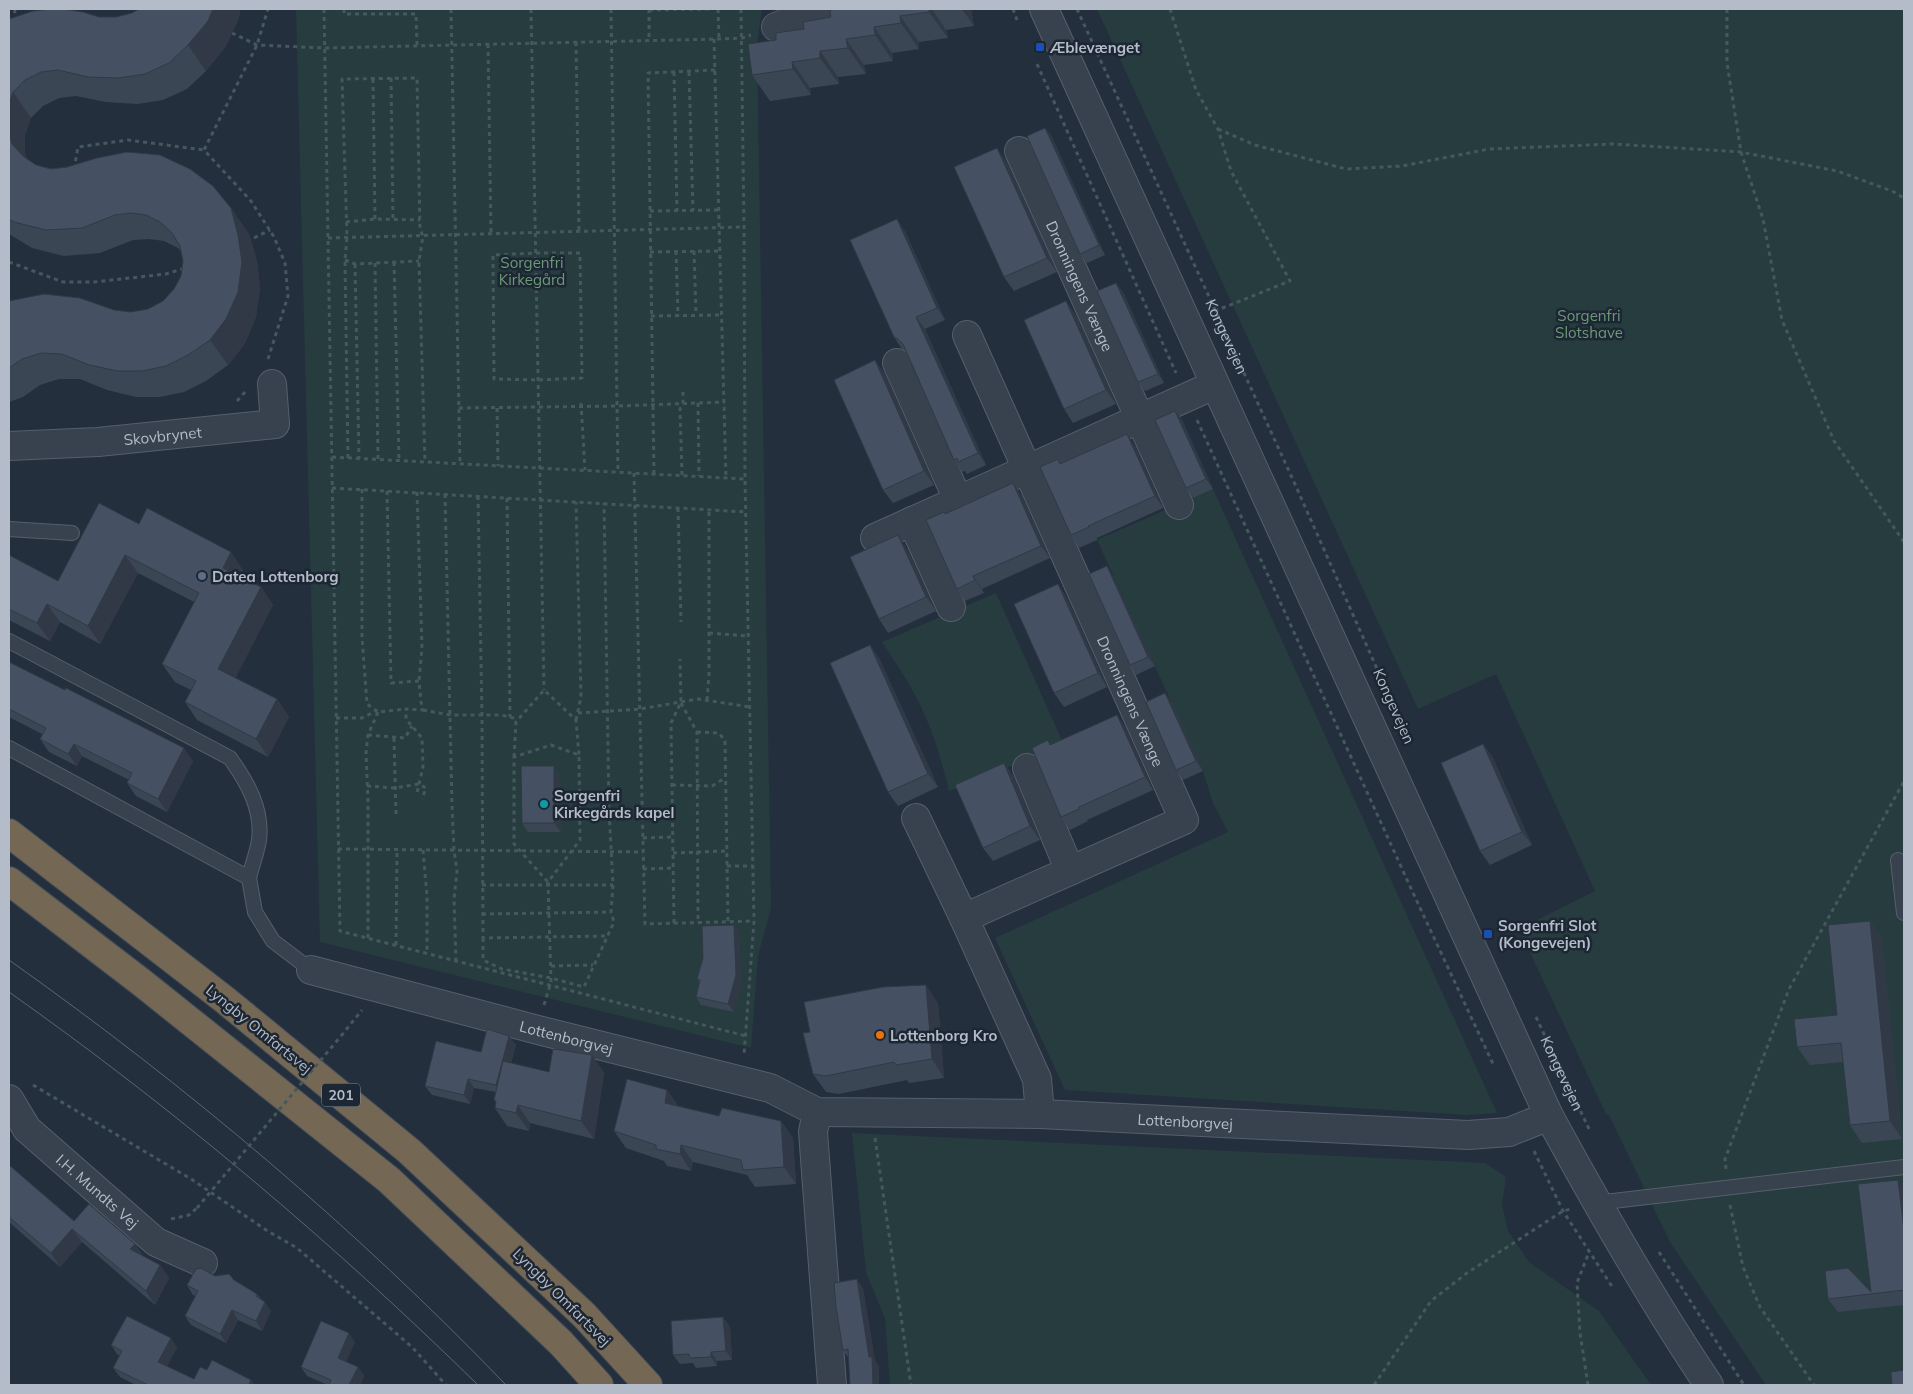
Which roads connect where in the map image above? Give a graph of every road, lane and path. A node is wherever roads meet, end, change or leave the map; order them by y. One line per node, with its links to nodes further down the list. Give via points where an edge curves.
1 (15, 9): 26 (path)
2 (268, 9): 40 (path)
3 (324, 9): 43 (path)
4 (344, 9): 23 (path, via 344,14)
5 (370, 9): 23 (path)
6 (390, 9): 24 (path)
7 (416, 9): 25 (path)
8 (450, 9): 42 (path)
9 (531, 9): 38 (path)
10 (611, 9): 36 (path)
11 (649, 9): 12 (path); 35 (path)
12 (676, 9): 13 (path)
13 (692, 9): 14 (path)
14 (709, 9)
15 (718, 9): 34 (path)
16 (740, 9): 32 (path)
17 (819, 9): 30 (street)
18 (1012, 9): 29 (path)
19 (1044, 9): 98 (street, Kongevejen)
20 (1077, 9): 89 (path, Kongevejen)
21 (1170, 9): 50 (path, via 1196,90)
22 (1728, 9): 53 (path, via 1727,63)
23 (370, 14): 24 (path)
24 (391, 14): 25 (path)
25 (416, 14): 41 (path)
26 (14, 22): 27 (path); 28 (path)
27 (22, 22)
28 (9, 26)
29 (1020, 26)
30 (776, 27)
31 (232, 33): 40 (path)
32 (742, 38): 34 (path); 64 (path)
33 (714, 39): 34 (path); 35 (path); 45 (path)
34 (719, 39)
35 (649, 40): 36 (path)
36 (612, 41): 37 (path); 68 (path)
37 (576, 42): 38 (path); 69 (path)
38 (531, 43): 39 (path); 70 (path)
39 (488, 44): 42 (path); 71 (path)
40 (257, 45): 43 (path); 51 (path)
41 (417, 45): 42 (path); 43 (path)
42 (451, 45): 72 (path)
43 (325, 48): 75 (path)
44 (1035, 60): 100 (path)
45 (715, 70): 47 (path); 58 (path)
46 (674, 72): 47 (path); 56 (path); 59 (path, via 648,73)
47 (689, 72): 57 (path)
48 (391, 78): 49 (path); 61 (path); 62 (path, via 417,78)
49 (372, 79): 60 (path); 63 (path, via 342,79)
50 (1218, 129): 53 (path, via 1255,145 1346,169 1402,166 1489,149 1612,144); 89 (path, via 1231,171 1290,281)
51 (204, 150): 54 (path, via 128,140 78,147); 66 (path, via 251,201)
52 (1019, 151): 110 (street, Dronningens Vænge)
53 (1741, 152): 55 (path, via 1837,171); 150 (path, via 1762,219 1782,320 1834,440)
54 (73, 175)
55 (1904, 198)
56 (677, 210): 57 (path); 59 (path)
57 (693, 210): 58 (path)
58 (718, 210): 65 (path)
59 (650, 211): 67 (path)
60 (376, 219): 61 (path); 63 (path)
61 (393, 219): 62 (path)
62 (420, 220): 73 (path)
63 (346, 222): 76 (path)
64 (744, 227): 65 (path); 129 (path)
65 (718, 228): 67 (path); 77 (path)
66 (270, 230): 74 (path); 96 (path, via 284,264 288,296)
67 (650, 230): 68 (path); 80 (path)
68 (615, 231): 69 (path); 106 (path)
69 (579, 232): 70 (path)
70 (535, 233): 71 (path); 81 (path)
71 (491, 234): 72 (path)
72 (455, 235): 73 (path); 107 (path)
73 (423, 236): 76 (path); 83 (path)
74 (254, 238)
75 (328, 238): 76 (path); 112 (path)
76 (347, 238): 82 (path)
77 (720, 250): 79 (path); 91 (path)
78 (676, 251): 79 (path); 80 (path); 93 (path)
79 (694, 251): 90 (path)
80 (650, 252): 92 (path)
81 (536, 253): 97 (path); 97 (path, via 493,255 494,379); 97 (path, via 580,253 582,378)
82 (345, 260): 87 (path); 113 (path)
83 (419, 261): 85 (path); 117 (path)
84 (9, 262): 88 (path, via 63,282 166,274)
85 (394, 262): 86 (path); 116 (path)
86 (375, 263): 87 (path); 115 (path)
87 (355, 264): 114 (path)
88 (192, 267)
89 (1215, 311): 176 (path, Kongevejen)
90 (696, 315): 91 (path); 93 (path)
91 (722, 315): 101 (path)
92 (652, 316): 93 (path); 104 (path)
93 (678, 316)
94 (967, 335): 122 (street, Dronningens Vænge)
95 (897, 363): 138 (street)
96 (270, 373): 111 (street, Skovbrynet, via 275,424 98,442)
97 (538, 380): 109 (path)
98 (1214, 385): 100 (street); 252 (street, Kongevejen)
99 (683, 392): 102 (path)
100 (1186, 397): 110 (street); 246 (path)
101 (725, 402): 103 (path); 128 (path)
102 (683, 403): 103 (path); 104 (path); 126 (path, via 680,409)
103 (698, 403): 127 (path)
104 (652, 404): 106 (path); 125 (path)
105 (582, 405): 106 (path); 109 (path); 121 (path)
106 (618, 406): 123 (path)
107 (459, 408): 108 (path); 118 (path)
108 (497, 408): 109 (path); 119 (path)
109 (539, 408): 120 (path)
110 (1140, 418): 122 (street); 142 (street, Dronningens Vænge)
111 (9, 446)
112 (332, 457): 113 (path); 130 (path)
113 (348, 458): 114 (path)
114 (359, 458): 115 (path)
115 (378, 459): 116 (path)
116 (399, 460): 117 (path)
117 (425, 462): 118 (path)
118 (460, 464): 119 (path)
119 (498, 466): 120 (path)
120 (540, 468): 121 (path); 137 (path)
121 (585, 470): 123 (path)
122 (1026, 470): 138 (street); 215 (street, Dronningens Vænge, via 1184,820)
123 (618, 472): 124 (path)
124 (634, 473): 125 (path); 141 (path)
125 (654, 474): 126 (path)
126 (682, 475): 127 (path)
127 (699, 476): 128 (path)
128 (726, 478): 129 (path)
129 (745, 479): 145 (path)
130 (332, 488): 131 (path); 171 (path)
131 (362, 489): 132 (path); 165 (path, via 362,637 367,704)
132 (386, 491): 133 (path); 157 (path, via 391,683)
133 (417, 492): 134 (path); 157 (path, via 422,648)
134 (445, 494): 135 (path); 168 (path)
135 (478, 496): 136 (path); 169 (path)
136 (507, 498): 137 (path); 170 (path)
137 (540, 500): 139 (path); 158 (path)
138 (958, 500): 146 (street)
139 (576, 502): 140 (path); 167 (path, via 581,698)
140 (604, 503): 141 (path); 166 (path)
141 (635, 505): 143 (path); 163 (path)
142 (1179, 505)
143 (678, 508): 144 (path); 152 (path)
144 (709, 510): 145 (path); 153 (path)
145 (746, 512): 154 (path)
146 (912, 521): 149 (street); 151 (street)
147 (9, 529): 148 (lane)
148 (72, 533)
149 (875, 538)
150 (1904, 542)
151 (951, 607)
152 (680, 622)
153 (709, 633): 154 (path); 159 (path)
154 (748, 636): 161 (path)
155 (9, 641): 216 (lane, via 230,758 247,783 258,810 259,839)
156 (680, 659): 160 (path)
157 (420, 681): 164 (path)
158 (544, 690): 172 (path); 173 (path)
159 (707, 700): 160 (path); 161 (path)
160 (681, 702): 163 (path); 175 (path); 186 (path, via 671,723)
161 (750, 706): 212 (path)
162 (406, 709): 164 (path); 165 (path); 174 (path, via 406,719)
163 (640, 709): 166 (path); 196 (path)
164 (423, 710): 168 (path)
165 (377, 711): 171 (path, via 362,718); 177 (path)
166 (608, 712): 167 (path); 206 (path)
167 (578, 713): 173 (path)
168 (450, 715): 169 (path); 201 (path)
169 (482, 716): 170 (path); 202 (path)
170 (510, 717): 172 (path)
171 (336, 718): 197 (path)
172 (518, 719): 181 (path)
173 (576, 720): 180 (path)
174 (412, 726): 178 (path, via 405,738); 185 (path, via 422,738 423,767)
175 (697, 732): 183 (path, via 719,733 725,742); 188 (path)
176 (1406, 734)
177 (368, 735): 178 (path); 187 (path)
178 (394, 738): 189 (path)
179 (9, 748): 216 (lane)
180 (579, 756): 181 (path, via 550,745); 204 (path, via 580,840)
181 (514, 757): 203 (path, via 514,844)
182 (1027, 768): 215 (street)
183 (725, 778): 188 (path, via 712,786); 205 (path)
184 (1904, 781): 255 (path, via 1789,989 1725,1159)
185 (419, 784): 189 (path); 190 (path); 191 (path, via 426,788)
186 (672, 785): 188 (path); 195 (path)
187 (367, 786): 189 (path); 198 (path)
188 (697, 786): 208 (path)
189 (395, 788): 192 (path)
190 (416, 793)
191 (422, 799)
192 (396, 815)
193 (916, 818): 225 (street)
194 (9, 833): 263 (highway, Lyngby Omfartsvej / 201, via 225,1000 410,1152 584,1315)
195 (673, 837): 196 (path); 209 (path)
196 (643, 838): 207 (path)
197 (338, 849): 198 (path); 232 (path, via 340,931)
198 (367, 849): 199 (path); 232 (path)
199 (397, 850): 200 (path); 234 (path)
200 (423, 850): 201 (path); 235 (path, via 427,896)
201 (454, 850): 202 (path); 236 (path, via 457,871 454,899)
202 (482, 850): 203 (path); 219 (path)
203 (520, 851): 204 (path); 218 (path)
204 (572, 851): 206 (path); 218 (path)
205 (726, 851): 208 (path); 211 (path)
206 (611, 852): 207 (path); 220 (path)
207 (643, 852): 214 (path)
208 (698, 852): 209 (path); 226 (path)
209 (673, 853): 213 (path)
210 (1898, 860): 223 (lane)
211 (727, 866): 212 (path); 227 (path)
212 (753, 866): 228 (path)
213 (673, 868): 214 (path); 229 (path)
214 (643, 869): 229 (path, via 645,924)
215 (1070, 871): 225 (street, Dronningens Vænge)
216 (249, 878): 239 (lane, via 255,912 273,941)
217 (9, 881): 262 (highway, 201, via 389,1180 561,1343)
218 (548, 884): 219 (path); 220 (path); 221 (path)
219 (482, 885): 224 (path)
220 (613, 885): 222 (path)
221 (549, 912): 222 (path); 224 (path); 230 (path)
222 (611, 912): 231 (path, via 614,922)
223 (1904, 913)
224 (482, 914): 233 (path)
225 (964, 918): 251 (street, via 1037,1079)
226 (698, 922): 227 (path); 229 (path)
227 (728, 922): 228 (path)
228 (754, 922): 245 (path)
229 (674, 923)
230 (550, 936): 231 (path); 233 (path); 237 (path)
231 (607, 936): 238 (path)
232 (368, 938): 234 (path)
233 (482, 938): 240 (path, via 483,960 502,969)
234 (396, 945): 235 (path)
235 (426, 953): 236 (path)
236 (456, 961): 241 (path)
237 (551, 966): 238 (path); 240 (path)
238 (593, 966): 240 (path, via 584,986)
239 (311, 970): 243 (street, Lottenborgvej)
240 (551, 978): 241 (path)
241 (550, 985): 243 (path); 245 (path)
242 (1532, 1009): 253 (path, Kongevejen)
243 (538, 1030): 247 (street, Lottenborgvej)
244 (341, 1036): 257 (path, bridge)
245 (746, 1036): 247 (path)
246 (1498, 1073)
247 (743, 1081): 249 (street, Lottenborgvej, via 770,1088)
248 (17, 1090): 260 (street, I.H. Mundts Vej, via 28,1129 156,1242); 261 (path, via 191,1179 297,1248 412,1347)
249 (817, 1112): 250 (street, Lottenborgvej); 264 (street, via 813,1132)
250 (872, 1112): 251 (street, Lottenborgvej); 265 (path)
251 (1040, 1114): 252 (street, Lottenborgvej, via 1468,1135 1509,1132)
252 (1549, 1116): 256 (street, Kongevejen)
253 (1590, 1130)
254 (1904, 1167): 255 (lane)
255 (1727, 1187): 256 (lane); 270 (path, via 1743,1267 1760,1307)
256 (1596, 1202): 266 (path, via 1563,1211 1467,1273 1431,1301); 268 (street, Kongevejen)
257 (197, 1208)
258 (1656, 1248): 269 (path)
259 (1589, 1251): 267 (path, via 1577,1283)
260 (203, 1263)
261 (446, 1385)
262 (599, 1385)
263 (648, 1385)
264 (832, 1385)
265 (911, 1385)
266 (1374, 1385)
267 (1588, 1385)
268 (1709, 1385)
269 (1744, 1385)
270 (1814, 1385)

